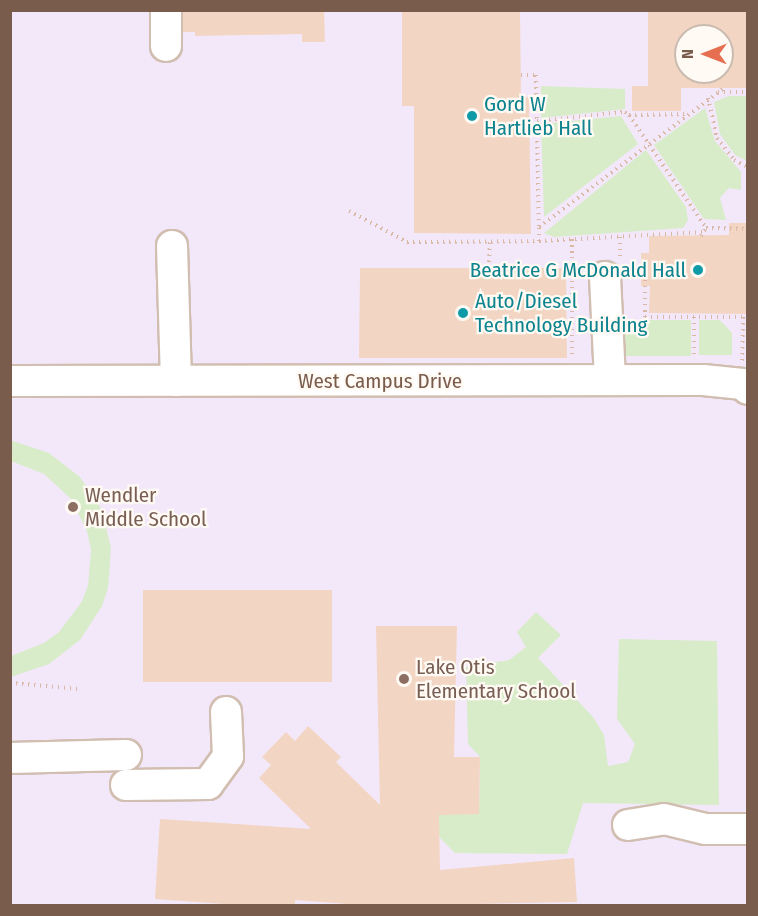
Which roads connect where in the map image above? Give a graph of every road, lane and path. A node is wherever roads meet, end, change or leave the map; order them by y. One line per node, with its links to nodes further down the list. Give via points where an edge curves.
1 (166, 10): 2 (street)
2 (166, 46)
3 (521, 75): 10 (path, via 536,75)
4 (724, 88): 5 (path)
5 (718, 92): 6 (path); 7 (path)
6 (747, 92)
7 (708, 98): 8 (path); 12 (path, via 717,138 734,160)
8 (687, 114): 9 (path); 11 (path)
9 (629, 116): 10 (path, via 625,112); 11 (path)
10 (537, 121): 14 (path)
11 (647, 143): 14 (path); 16 (path)
12 (747, 167)
13 (348, 211): 20 (path, via 407,242)
14 (538, 227): 19 (path)
15 (747, 229): 16 (path)
16 (703, 232): 17 (path)
17 (620, 237): 18 (path); 23 (path)
18 (572, 239): 19 (path); 26 (path)
19 (538, 241): 20 (path)
20 (490, 242): 22 (path)
21 (172, 246): 30 (street)
22 (489, 268)
23 (615, 272): 24 (path, via 645,274 645,317); 28 (street)
24 (694, 317): 25 (path); 27 (path, via 743,317)
25 (694, 361)
26 (572, 362)
27 (745, 378): 28 (street, West Campus Drive, via 743,384)
28 (610, 380): 30 (street, West Campus Drive)
29 (10, 381): 30 (street, West Campus Drive)
30 (176, 381)
31 (10, 684): 32 (path)
32 (79, 689)
33 (226, 712): 36 (street, via 228,756 208,784)
34 (126, 755): 35 (street)
35 (10, 758)
36 (126, 785)
37 (628, 825): 38 (street, via 664,819 705,829)
38 (747, 829)

